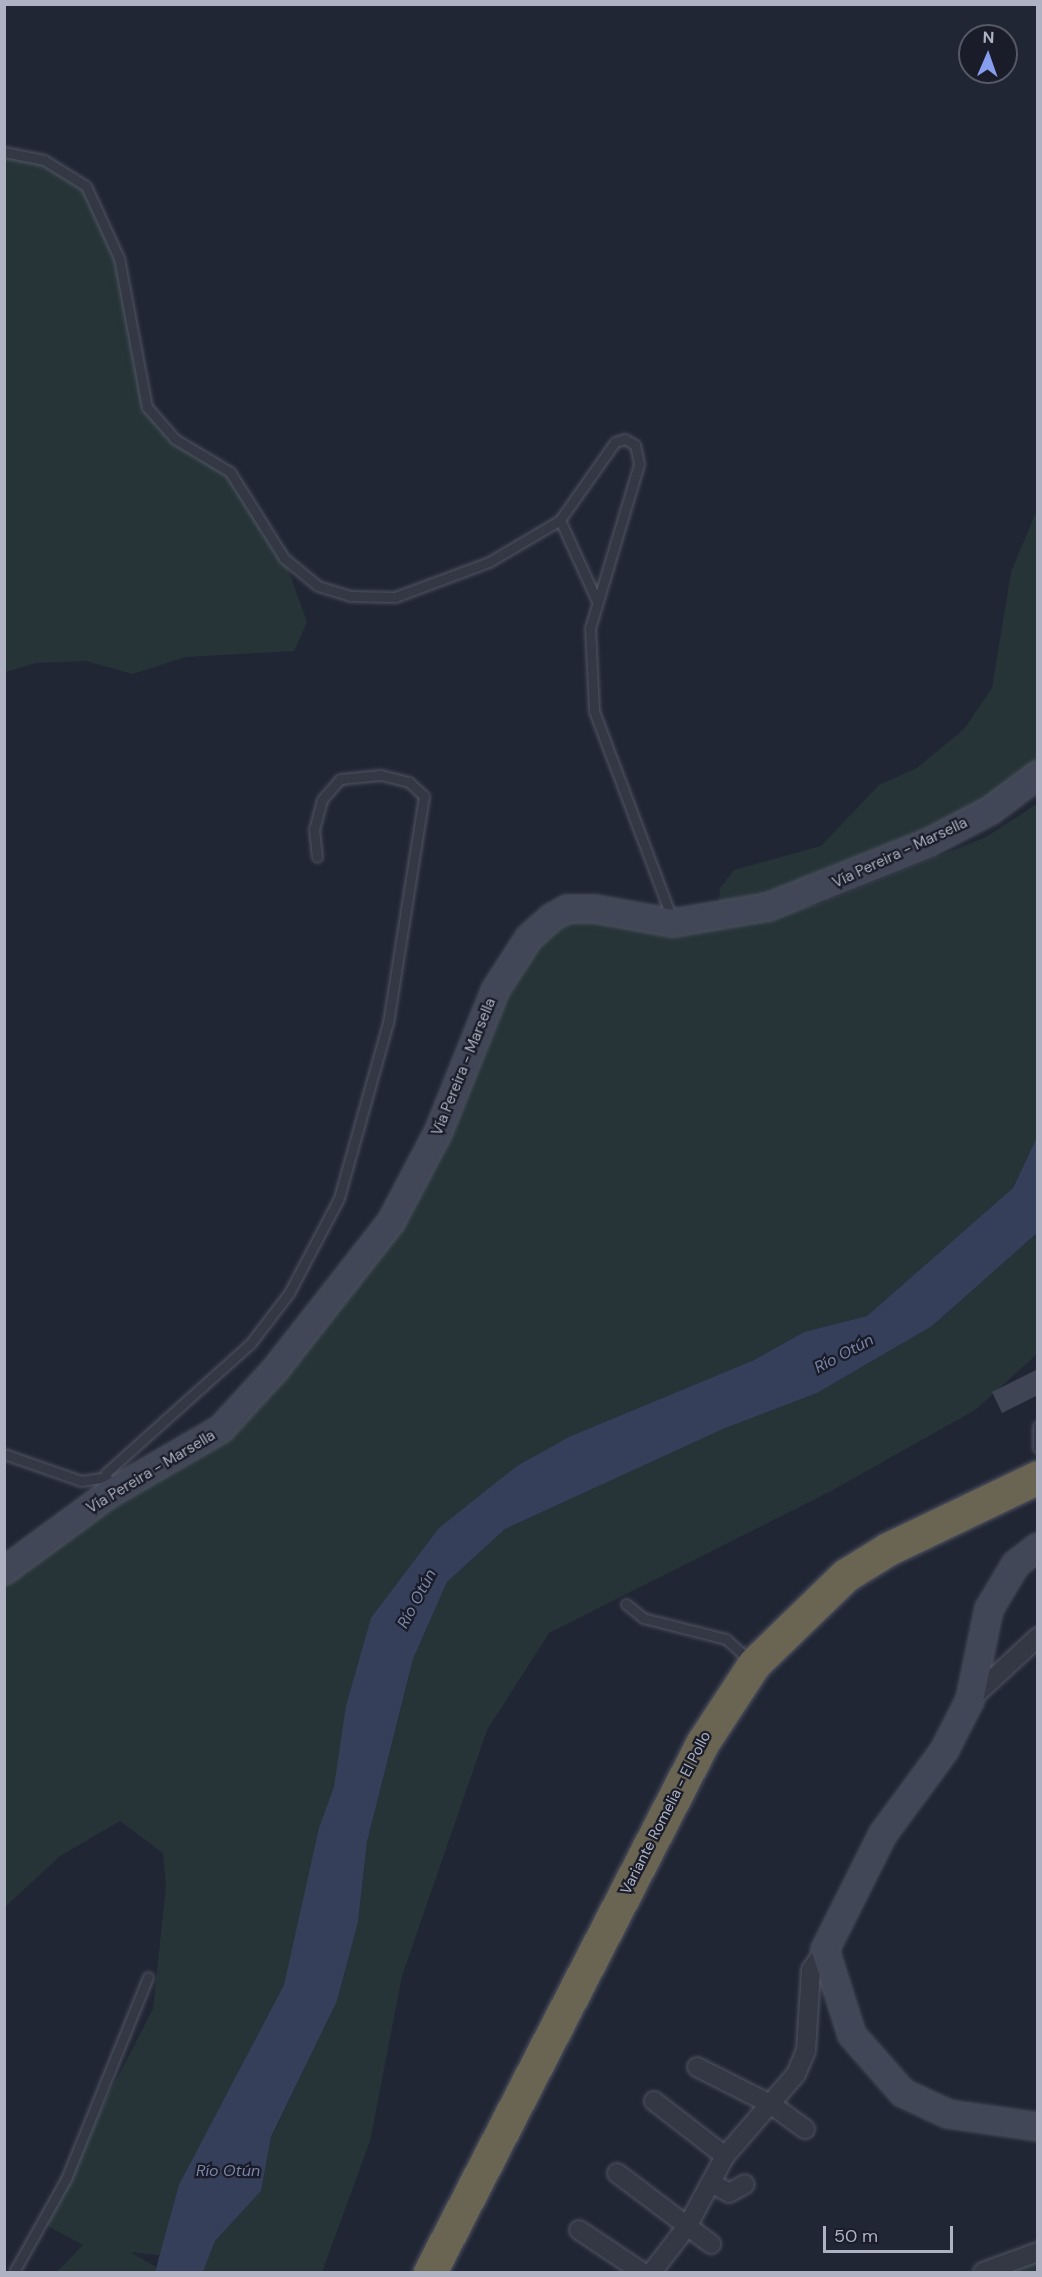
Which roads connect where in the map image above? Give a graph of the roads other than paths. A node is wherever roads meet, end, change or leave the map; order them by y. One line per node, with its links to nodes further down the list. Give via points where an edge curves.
1 (4, 152): 2 (lane, via 44,160 86,186 119,258 147,407 175,439 230,472 284,558 318,586 351,596 395,597 489,562)
2 (560, 520): 3 (lane); 3 (lane, via 610,446 625,439 635,446 639,464)
3 (596, 599): 6 (lane, via 590,628 594,711)
4 (1038, 775): 6 (main road, Vía Pereira - Marsella, via 991,810 928,843 833,884 768,907)
5 (316, 857): 11 (lane, via 314,830 322,800 339,779 380,775 409,782 424,796 388,1023 339,1198 289,1293 250,1344)
6 (673, 923): 11 (main road, Vía Pereira - Marsella, via 567,909 529,938 496,989 438,1133 391,1222 275,1370 221,1429)
7 (1038, 1426): 8 (lane)
8 (1038, 1448)
9 (4, 1454): 11 (lane, via 81,1481)
10 (1038, 1477): 16 (highway, Variante Romelia - El Pollo, via 888,1549 846,1575)
11 (107, 1483): 13 (main road, Vía Pereira - Marsella)
12 (1038, 1546): 17 (main road, via 1016,1563 989,1609)
13 (4, 1571)
14 (626, 1604): 16 (lane, via 643,1618 726,1640)
15 (1038, 1637): 17 (street)
16 (754, 1664): 34 (highway, Variante Romelia - El Pollo, via 708,1732)
17 (970, 1700): 18 (main road, via 944,1751 883,1834)
18 (825, 1950): 22 (street, via 811,1970 806,2050); 23 (main road, via 852,2035 903,2093 948,2114)
19 (148, 1977): 33 (lane, via 66,2179)
20 (697, 2067): 22 (street)
21 (654, 2101): 25 (street)
22 (772, 2105): 24 (street); 25 (street)
23 (1038, 2127)
24 (805, 2129)
25 (725, 2156): 27 (street)
26 (617, 2173): 29 (street)
27 (713, 2184): 28 (street, via 729,2193); 29 (street)
28 (745, 2184)
29 (688, 2225): 31 (street); 36 (street)
30 (579, 2230): 35 (street)
31 (711, 2244)
32 (1038, 2252): 37 (street)
33 (14, 2272)
34 (430, 2272)
35 (642, 2272)
36 (652, 2272)
37 (983, 2272)

